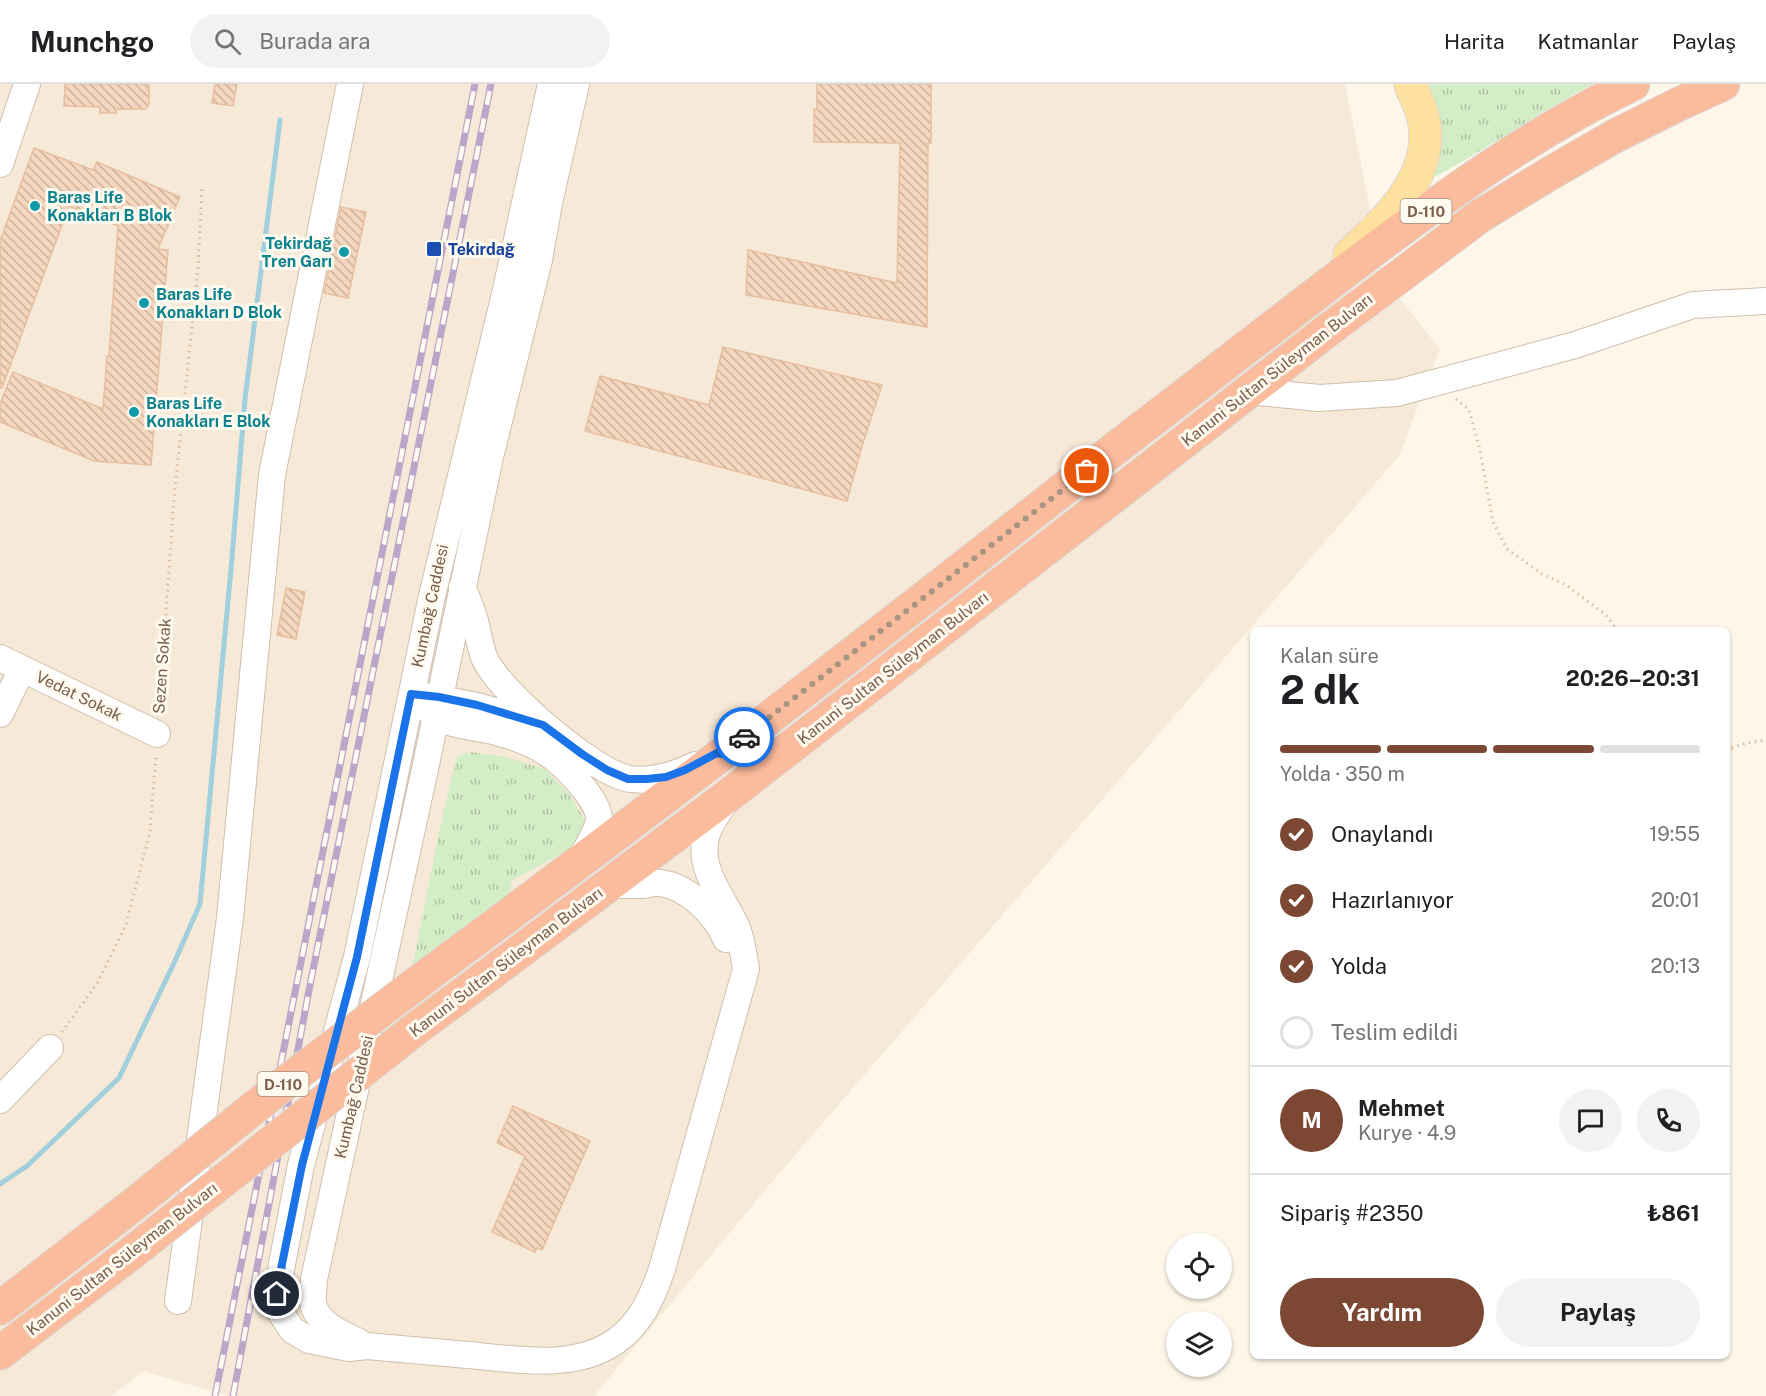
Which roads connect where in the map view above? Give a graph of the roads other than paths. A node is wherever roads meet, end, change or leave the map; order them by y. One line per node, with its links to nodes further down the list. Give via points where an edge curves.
1 (350, 84): 26 (street, via 272,475 230,918)
2 (551, 84): 14 (street, Kumbağ Caddesi)
3 (576, 84): 12 (street, Kumbağ Caddesi)
4 (1410, 84): 10 (main road, via 1425,127 1424,150 1404,199 1351,253)
5 (1633, 84): 10 (highway, D-110, via 1524,144 1466,183)
6 (1723, 84): 11 (highway, Kanuni Sultan Süleyman Bulvarı / D-110, via 1615,136 1480,216)
7 (16, 96): 8 (street)
8 (0, 164)
9 (1766, 301): 11 (street, via 1693,304 1575,345 1397,393 1319,398)
10 (1232, 357): 19 (highway, D-110)
11 (1249, 391): 20 (highway, Kanuni Sultan Süleyman Bulvarı / D-110)
12 (462, 586): 15 (street, Kumbağ Caddesi); 17 (street, via 484,658)
13 (11, 664): 16 (street); 18 (street, Vedat Sokak)
14 (411, 694): 15 (street); 28 (street, Kumbağ Caddesi, via 357,957 302,1165 277,1294 281,1313 292,1330 309,1340 349,1348)
15 (438, 707): 17 (street, via 477,705); 21 (street, via 480,729 526,743 554,758 582,785 594,802 599,820 587,850); 28 (street, Kumbağ Caddesi, via 314,1279 313,1303 320,1318 339,1333)
16 (0, 714)
17 (543, 725): 19 (street, via 607,770 628,779 666,777 717,753)
18 (157, 734)
19 (723, 754): 21 (highway, D-110)
20 (729, 795): 22 (highway, Kanuni Sultan Süleyman Bulvarı / D-110); 23 (street, Kumbağ Caddesi, via 711,824 705,853 710,875 738,930 743,949 746,969)
21 (575, 866): 27 (highway, D-110, bridge, via 285,1083)
22 (608, 885): 23 (street, Kumbağ Caddesi, via 660,883 678,888 701,903 721,927 730,949); 29 (highway, Kanuni Sultan Süleyman Bulvarı / D-110, bridge)
23 (737, 998): 28 (street, Kumbağ Caddesi, via 662,1269 650,1302 626,1332 599,1351 561,1359)
24 (50, 1048): 25 (street)
25 (0, 1100)
26 (178, 1300)
27 (0, 1308)
28 (367, 1346)
29 (0, 1353)

